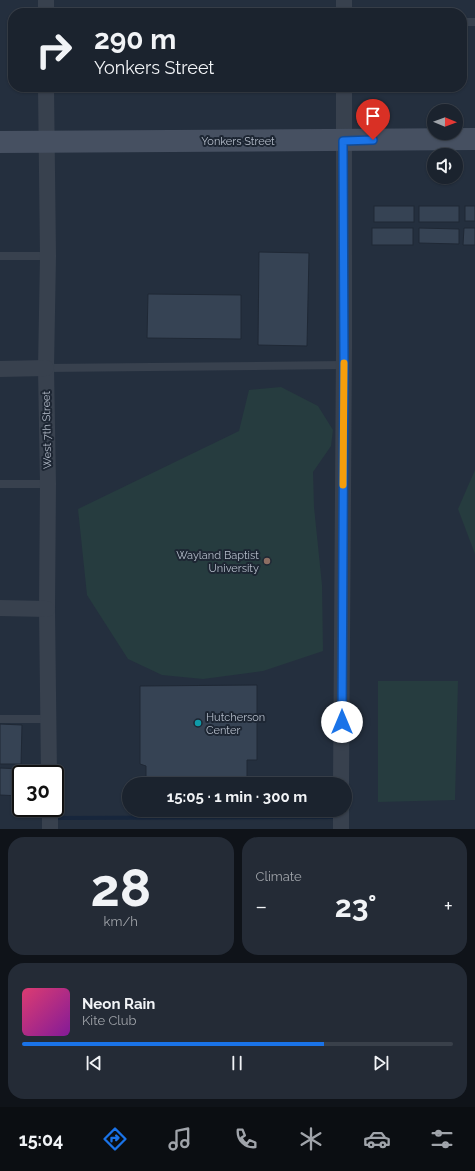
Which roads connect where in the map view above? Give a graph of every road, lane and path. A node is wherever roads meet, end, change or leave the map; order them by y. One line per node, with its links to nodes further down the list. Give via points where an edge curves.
1 (46, 92): 6 (street, West 7th Street)
2 (344, 92): 4 (street)
3 (475, 140): 4 (street, Yonkers Street)
4 (343, 141): 6 (street, Yonkers Street); 9 (street)
5 (0, 142): 6 (street, Yonkers Street)
6 (46, 142): 8 (street, West 7th Street)
7 (0, 256): 8 (lane)
8 (48, 256): 10 (street, West 7th Street)
9 (344, 365): 10 (lane); 19 (street)
10 (46, 368): 11 (street); 13 (street, West 7th Street)
11 (0, 369)
12 (0, 484): 13 (lane)
13 (48, 484): 15 (street, West 7th Street)
14 (0, 608): 15 (street)
15 (48, 608): 17 (street, West 7th Street)
16 (0, 719): 17 (lane)
17 (49, 719): 18 (street, West 7th Street)
18 (50, 765)
19 (341, 777)
20 (50, 817): 22 (street)
21 (341, 817): 23 (street)
22 (50, 829)
23 (341, 829)

